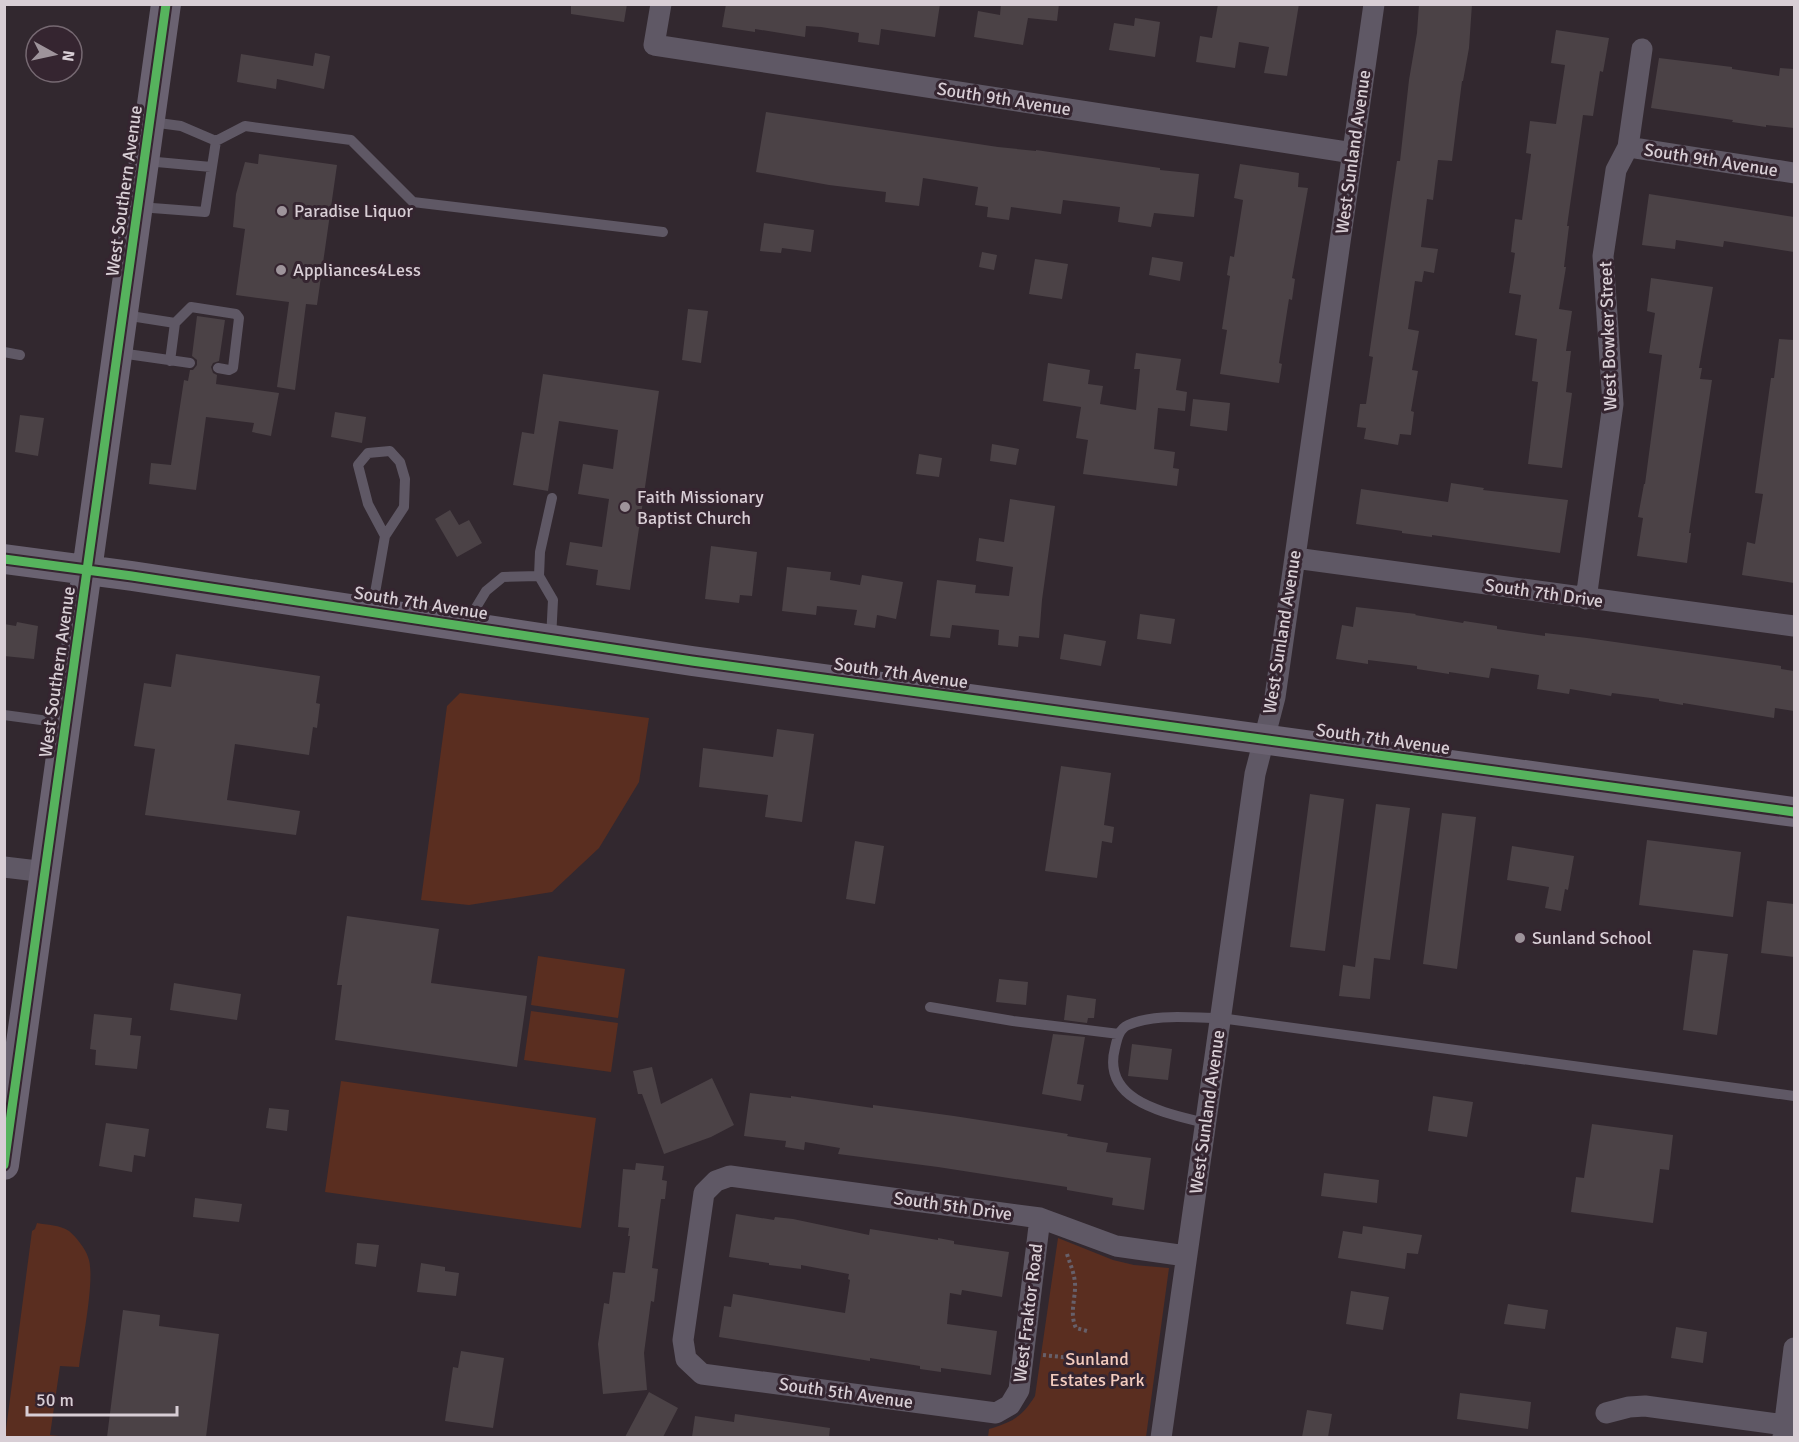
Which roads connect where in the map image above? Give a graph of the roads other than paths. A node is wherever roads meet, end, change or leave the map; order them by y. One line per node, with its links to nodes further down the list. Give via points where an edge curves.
1 (166, 4): 5 (main road, West Southern Avenue)
2 (661, 4): 8 (street, South 9th Avenue, via 654,45)
3 (1374, 4): 8 (street, West Sunland Avenue)
4 (1642, 49): 7 (street, West Bowker Street)
5 (150, 122): 6 (lane, via 181,126); 9 (main road, West Southern Avenue)
6 (216, 141): 10 (lane); 13 (lane, via 245,126 351,140 413,202)
7 (1628, 147): 11 (street, South 9th Avenue); 28 (street, West Bowker Street, via 1616,170 1603,256 1613,404)
8 (1353, 153): 24 (street, West Sunland Avenue)
9 (145, 161): 10 (lane); 12 (main road, West Southern Avenue)
10 (211, 167): 12 (lane, via 205,212)
11 (1794, 173)
12 (138, 207): 14 (main road, West Southern Avenue)
13 (663, 232)
14 (123, 315): 15 (lane); 17 (main road, West Southern Avenue)
15 (176, 323): 19 (lane); 21 (lane, via 191,307 236,314 239,318 233,368)
16 (4, 352): 18 (lane)
17 (118, 353): 19 (lane); 26 (main road, West Southern Avenue)
18 (20, 355)
19 (170, 361): 20 (lane)
20 (190, 363)
21 (218, 368)
22 (552, 498): 27 (lane)
23 (385, 536): 23 (lane, via 404,507 405,479 400,462 390,451 368,453 358,465 368,504); 29 (lane)
24 (1295, 558): 28 (street, South 7th Drive); 35 (street, West Sunland Avenue, via 1275,697)
25 (4, 559): 26 (main road, South 7th Avenue)
26 (88, 570): 29 (main road, South 7th Avenue); 34 (main road, West Southern Avenue)
27 (539, 576): 30 (lane, via 503,577 486,591); 32 (lane, via 553,600)
28 (1586, 599): 31 (street, South 7th Drive)
29 (372, 612): 30 (main road, South 7th Avenue)
30 (465, 626): 32 (main road, South 7th Avenue)
31 (1794, 626)
32 (551, 639): 35 (main road, South 7th Avenue)
33 (4, 715): 34 (lane)
34 (66, 723): 38 (main road, West Southern Avenue)
35 (1263, 739): 36 (main road, South 7th Avenue); 40 (street, West Sunland Avenue)
36 (1794, 812)
37 (4, 867): 38 (street)
38 (46, 872): 44 (main road, West Southern Avenue, via 20,1021)
39 (930, 1007): 41 (lane)
40 (1220, 1018): 41 (lane, via 1140,1020 1125,1026); 42 (lane); 43 (street, West Sunland Avenue)
41 (1119, 1034): 43 (lane, via 1113,1054 1114,1075 1125,1093 1143,1104)
42 (1794, 1096)
43 (1205, 1123): 46 (street, West Sunland Avenue)
44 (4, 1166)
45 (1040, 1218): 46 (street, South 5th Drive, via 1116,1246); 48 (street, South 5th Drive, via 730,1176 716,1181 704,1193 683,1341); 49 (street, West Fraktor Road, via 1019,1390)
46 (1186, 1256): 52 (street, West Sunland Avenue)
47 (1794, 1348): 51 (street)
48 (686, 1359): 49 (street, South 5th Avenue, via 702,1374 996,1413)
49 (1010, 1405)
50 (1606, 1413): 51 (street, via 1645,1406)
51 (1787, 1424)
52 (1161, 1437)

